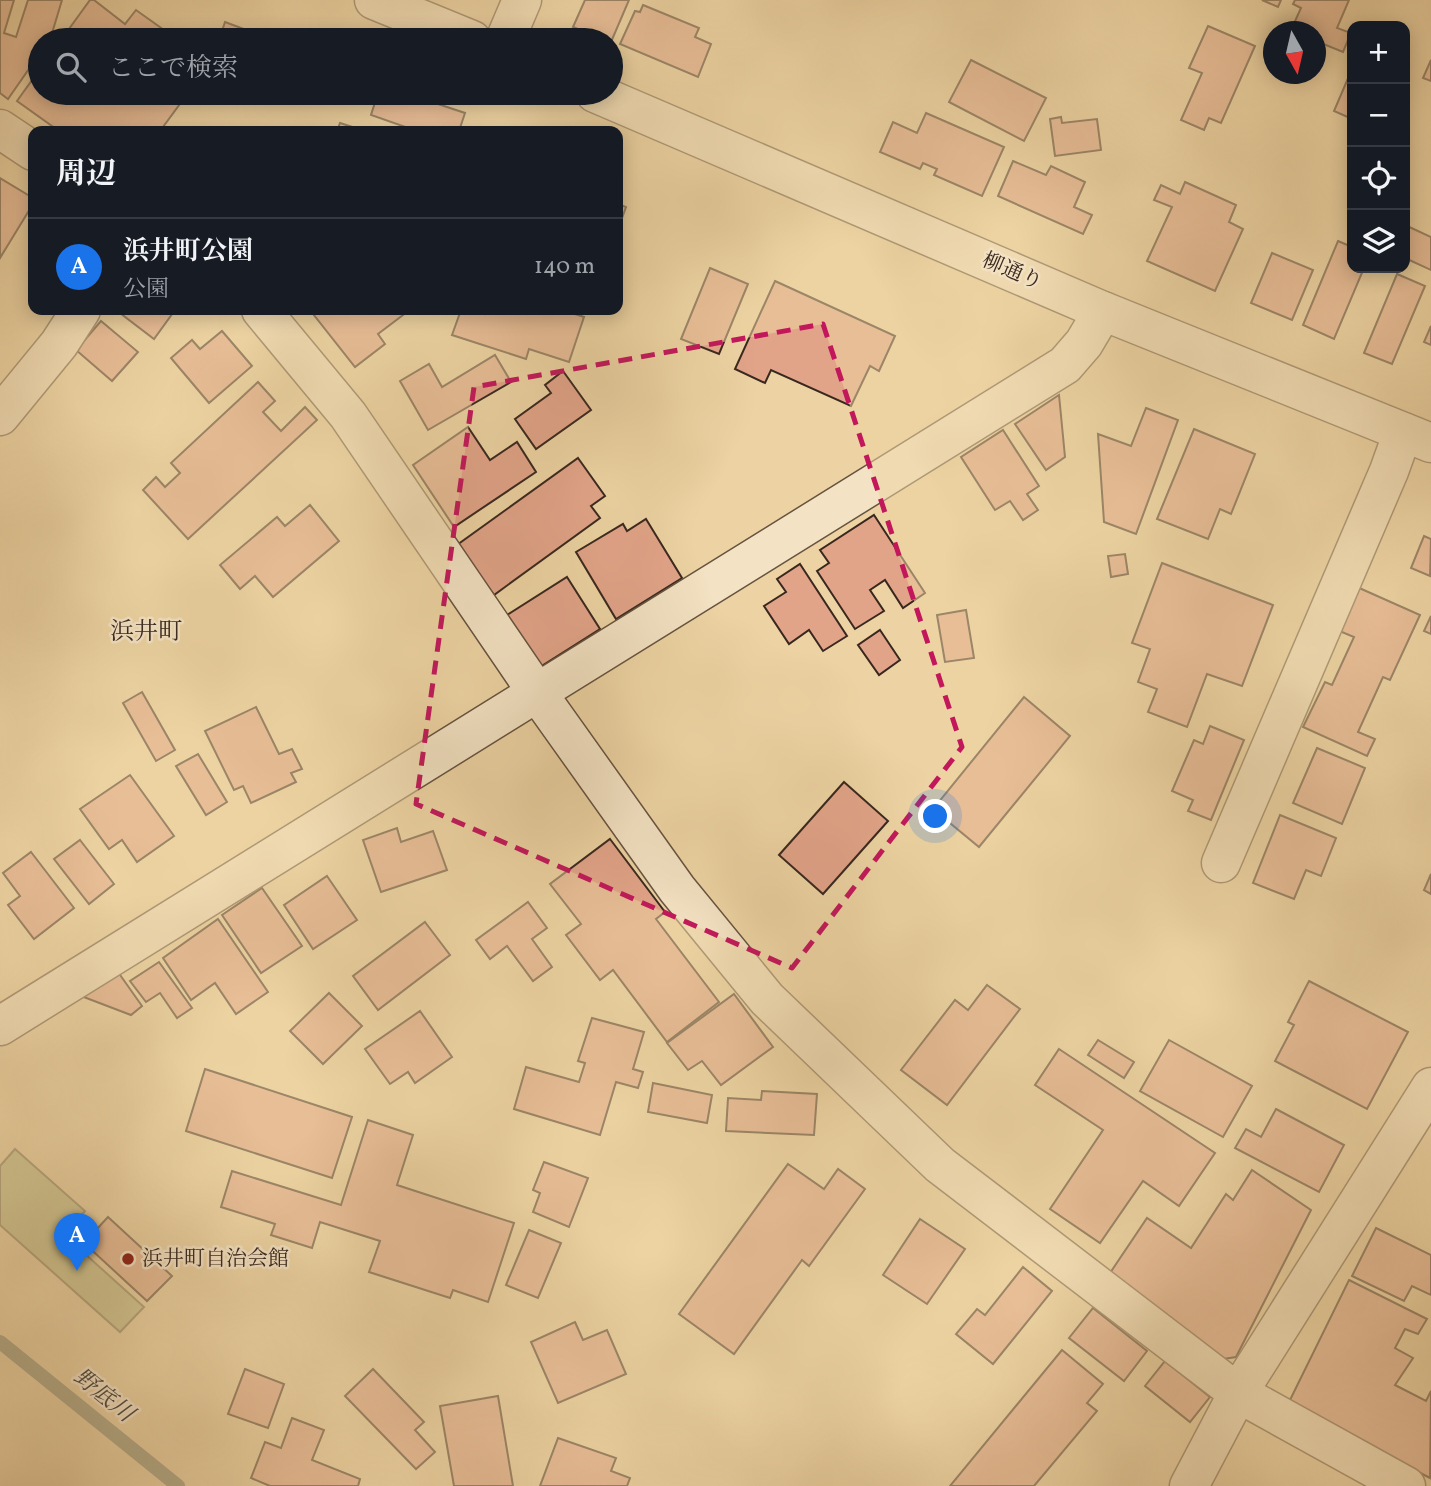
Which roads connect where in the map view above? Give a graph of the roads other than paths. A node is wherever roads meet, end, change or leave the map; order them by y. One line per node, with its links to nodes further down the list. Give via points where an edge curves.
1 (374, 0): 3 (street)
2 (522, 0): 4 (street)
3 (443, 28)
4 (510, 28)
5 (623, 105): 8 (street, 柳通り)
6 (0, 129): 7 (street)
7 (28, 148)
8 (1103, 311): 12 (street, 柳通り); 13 (street, via 1065,365)
9 (78, 315): 11 (street, via 60,344)
10 (265, 315): 13 (street, via 348,415)
11 (0, 416)
12 (1417, 438): 14 (street, via 1390,471)
13 (536, 691): 15 (street); 17 (street, via 677,889 767,999 940,1165)
14 (1220, 863)
15 (0, 1026)
16 (1431, 1087): 17 (street)
17 (1237, 1392): 18 (street); 19 (street)
18 (1189, 1486)
19 (1406, 1486)

